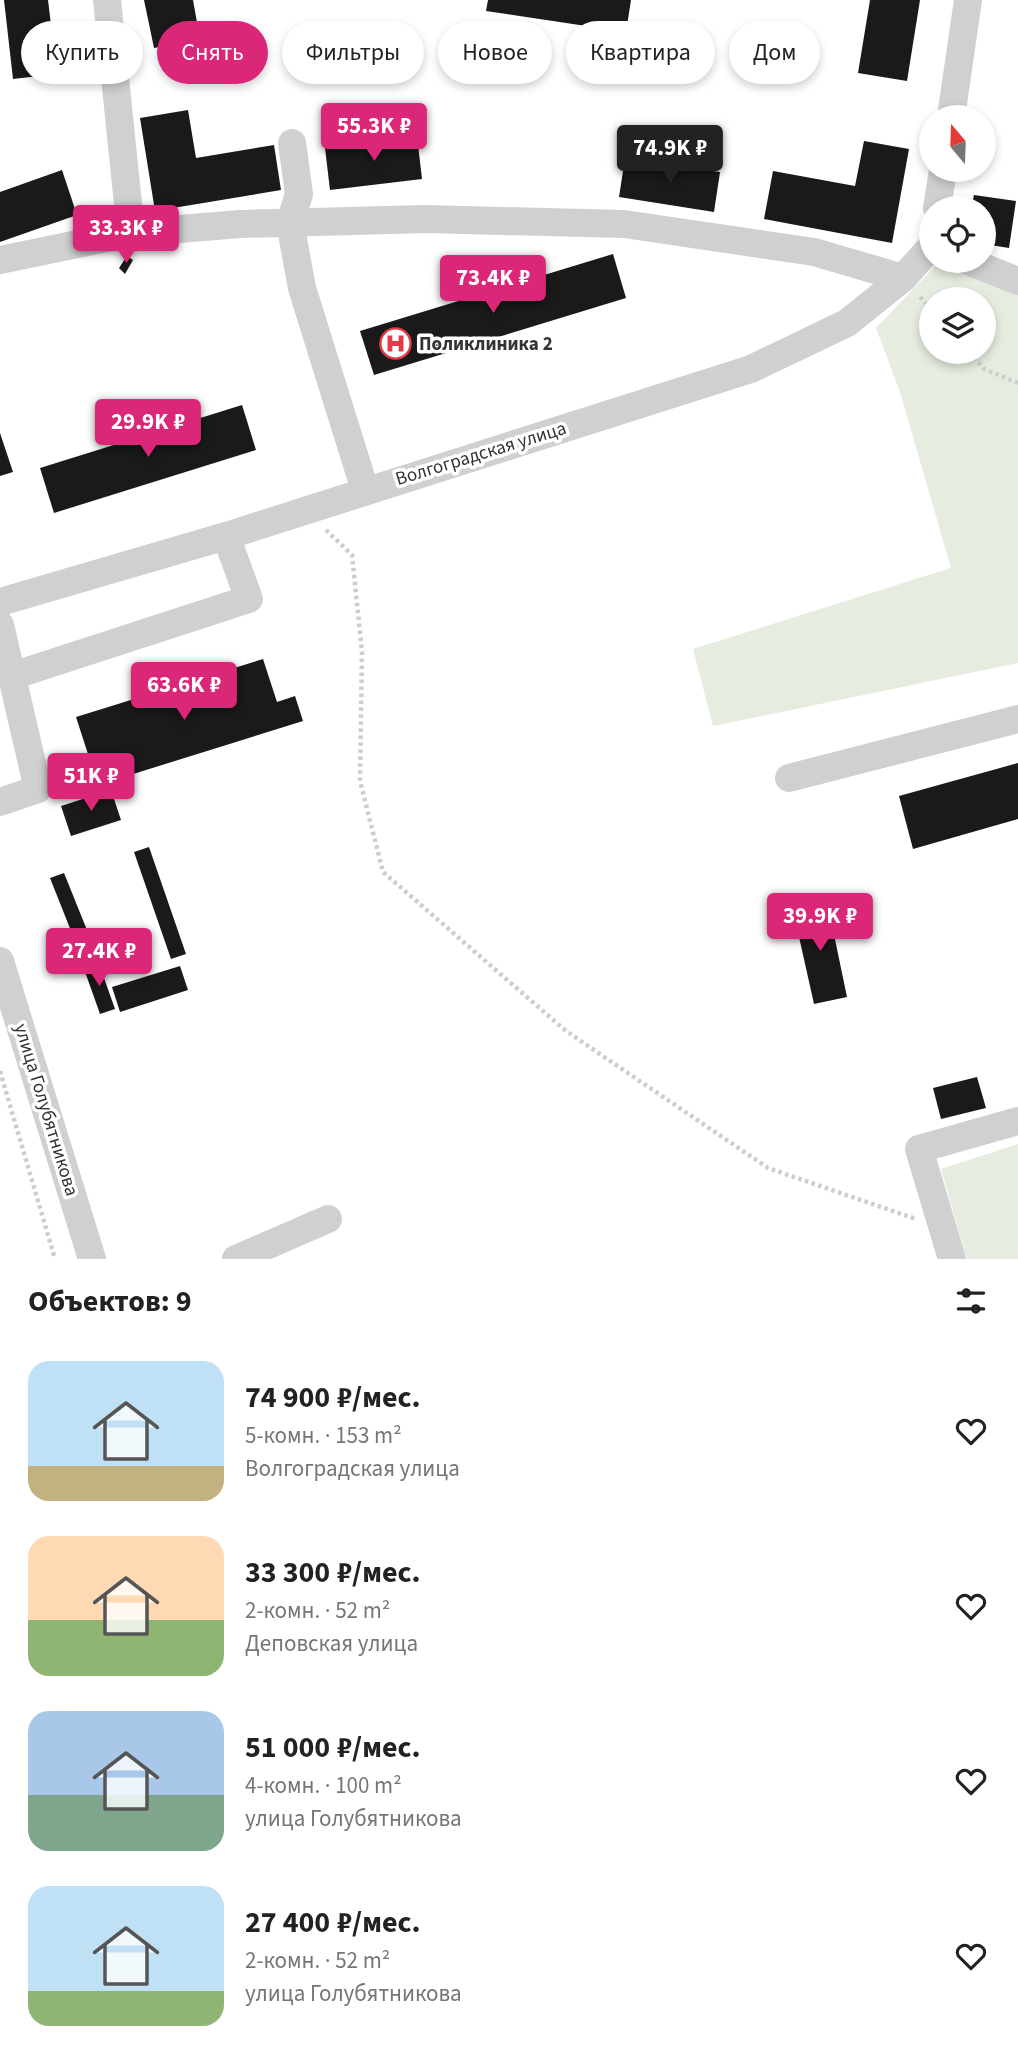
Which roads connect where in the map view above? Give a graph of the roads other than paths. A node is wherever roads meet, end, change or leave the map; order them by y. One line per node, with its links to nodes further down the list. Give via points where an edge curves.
1 (107, 0): 6 (street)
2 (968, 0): 3 (street)
3 (953, 105)
4 (292, 143): 5 (street, via 299,194)
5 (290, 223): 6 (street); 10 (street, via 425,219 624,224 814,252); 12 (street, via 302,288)
6 (131, 233): 7 (street)
7 (0, 260)
8 (919, 260): 10 (street, Волгоградская улица)
9 (996, 272): 11 (street)
10 (903, 278): 12 (street, Волгоградская улица, via 847,323 751,369)
11 (1018, 281)
12 (365, 490): 13 (street, Волгоградская улица)
13 (226, 536): 14 (street, Волгоградская улица); 16 (street, via 249,599)
14 (0, 602)
15 (0, 625): 16 (street)
16 (12, 676): 19 (street, via 38,789)
17 (1018, 719): 18 (street)
18 (789, 778)
19 (0, 802)
20 (0, 961): 23 (street, улица Голубятникова)
21 (1018, 1121): 25 (street, via 919,1149)
22 (328, 1219): 24 (street)
23 (92, 1259)
24 (236, 1259)
25 (952, 1259)

